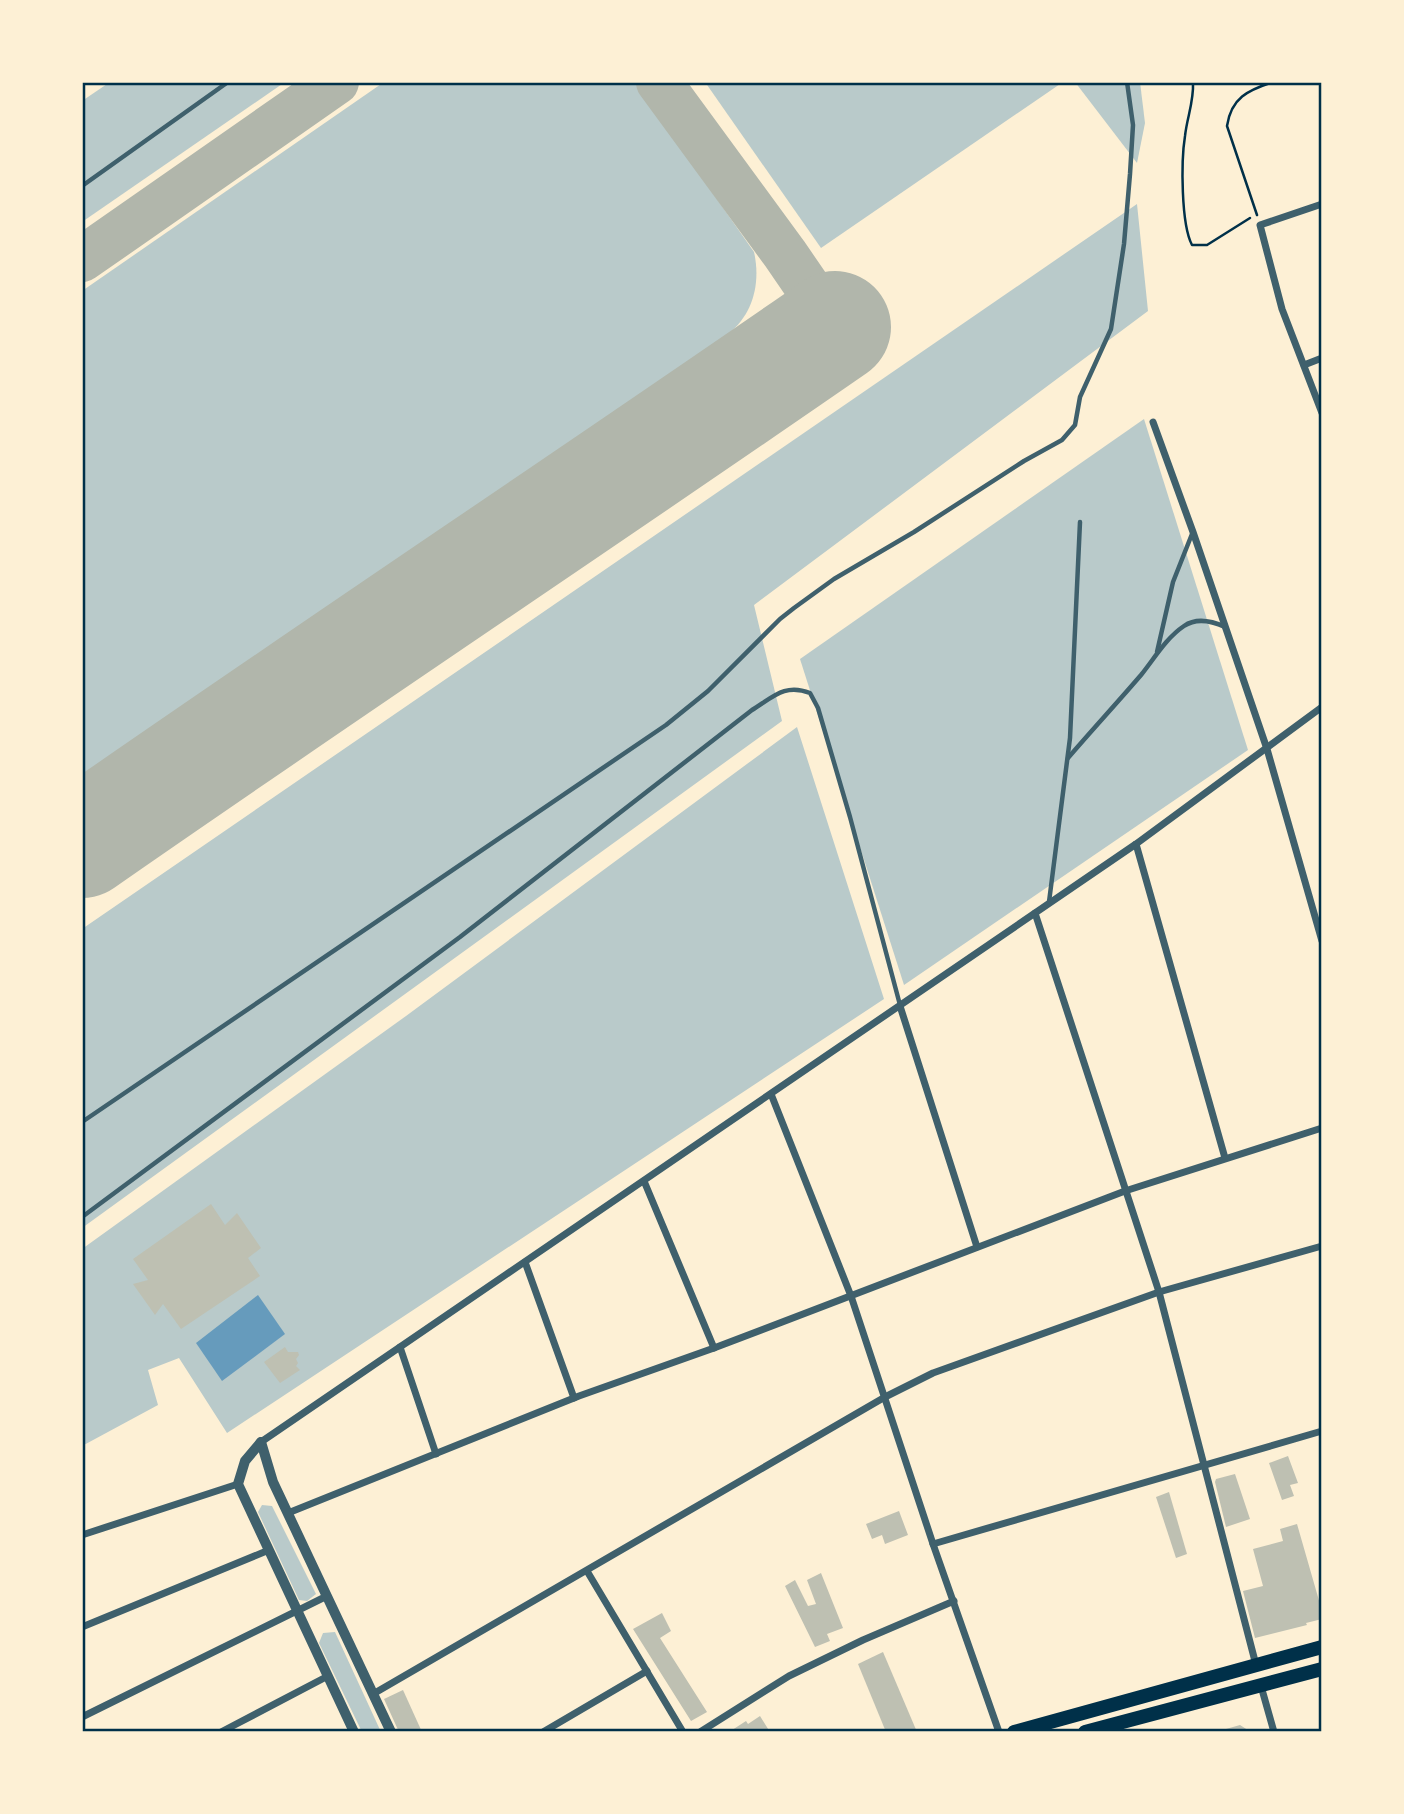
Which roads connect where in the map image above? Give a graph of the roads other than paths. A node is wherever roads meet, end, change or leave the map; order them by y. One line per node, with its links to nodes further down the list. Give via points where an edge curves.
1 (228, 82): 3 (lane)
2 (1127, 82): 22 (lane, via 1133,125 1130,174 1111,329 1080,397 1075,425 1062,440 835,579 779,619 708,691 666,725)
3 (82, 186)
4 (1322, 204): 6 (street, via 1260,225 1282,309)
5 (1322, 358): 6 (street)
6 (1304, 365): 7 (street)
7 (1322, 412)
8 (1153, 422): 10 (street)
9 (1080, 522): 15 (lane)
10 (1193, 531): 11 (street); 12 (lane, via 1173,582)
11 (1226, 627): 12 (lane, via 1195,621); 14 (street)
12 (1156, 653): 15 (lane)
13 (1322, 707): 14 (street)
14 (1267, 749): 16 (street); 19 (street)
15 (1068, 758): 17 (lane)
16 (1136, 844): 17 (street); 24 (street)
17 (1049, 903): 18 (street)
18 (1035, 913): 20 (street); 26 (street)
19 (1322, 941)
20 (900, 1006): 21 (street); 27 (lane, via 818,708 810,693 789,688 752,710 460,937); 29 (street)
21 (771, 1094): 25 (street); 32 (street)
22 (82, 1122)
23 (1322, 1128): 24 (street)
24 (1225, 1158): 26 (street)
25 (644, 1181): 30 (street); 34 (street)
26 (1125, 1191): 29 (street); 31 (street)
27 (82, 1217)
28 (1322, 1246): 31 (street)
29 (977, 1247): 32 (street)
30 (525, 1262): 33 (street); 36 (street)
31 (1159, 1292): 35 (street, via 933,1373); 40 (street)
32 (851, 1296): 34 (street); 35 (street)
33 (400, 1347): 38 (street); 39 (street)
34 (714, 1348): 36 (street)
35 (885, 1397): 44 (street); 46 (street)
36 (575, 1398): 39 (street)
37 (1322, 1431): 40 (street)
38 (261, 1442): 41 (street, via 245,1461); 42 (street)
39 (436, 1454): 42 (street)
40 (1205, 1464): 44 (street); 52 (street)
41 (238, 1484): 43 (street); 45 (street)
42 (288, 1513): 47 (street)
43 (82, 1535)
44 (933, 1544): 48 (street)
45 (270, 1550): 49 (street); 50 (street)
46 (587, 1571): 54 (street); 57 (street)
47 (327, 1596): 49 (street); 57 (street)
48 (954, 1601): 64 (street, via 789,1676); 65 (street)
49 (298, 1611): 55 (street); 58 (street)
50 (82, 1627)
51 (1322, 1647): 52 (main road)
52 (1256, 1665): 66 (main road)
53 (1322, 1669): 56 (main road)
54 (647, 1671): 62 (street); 63 (street)
55 (328, 1676): 59 (street); 60 (street)
56 (1261, 1686): 67 (main road); 68 (street)
57 (373, 1694): 61 (street)
58 (82, 1717)
59 (221, 1732)
60 (354, 1732)
61 (391, 1732)
62 (543, 1732)
63 (683, 1732)
64 (700, 1732)
65 (999, 1732)
66 (1014, 1732)
67 (1085, 1732)
68 (1274, 1732)

